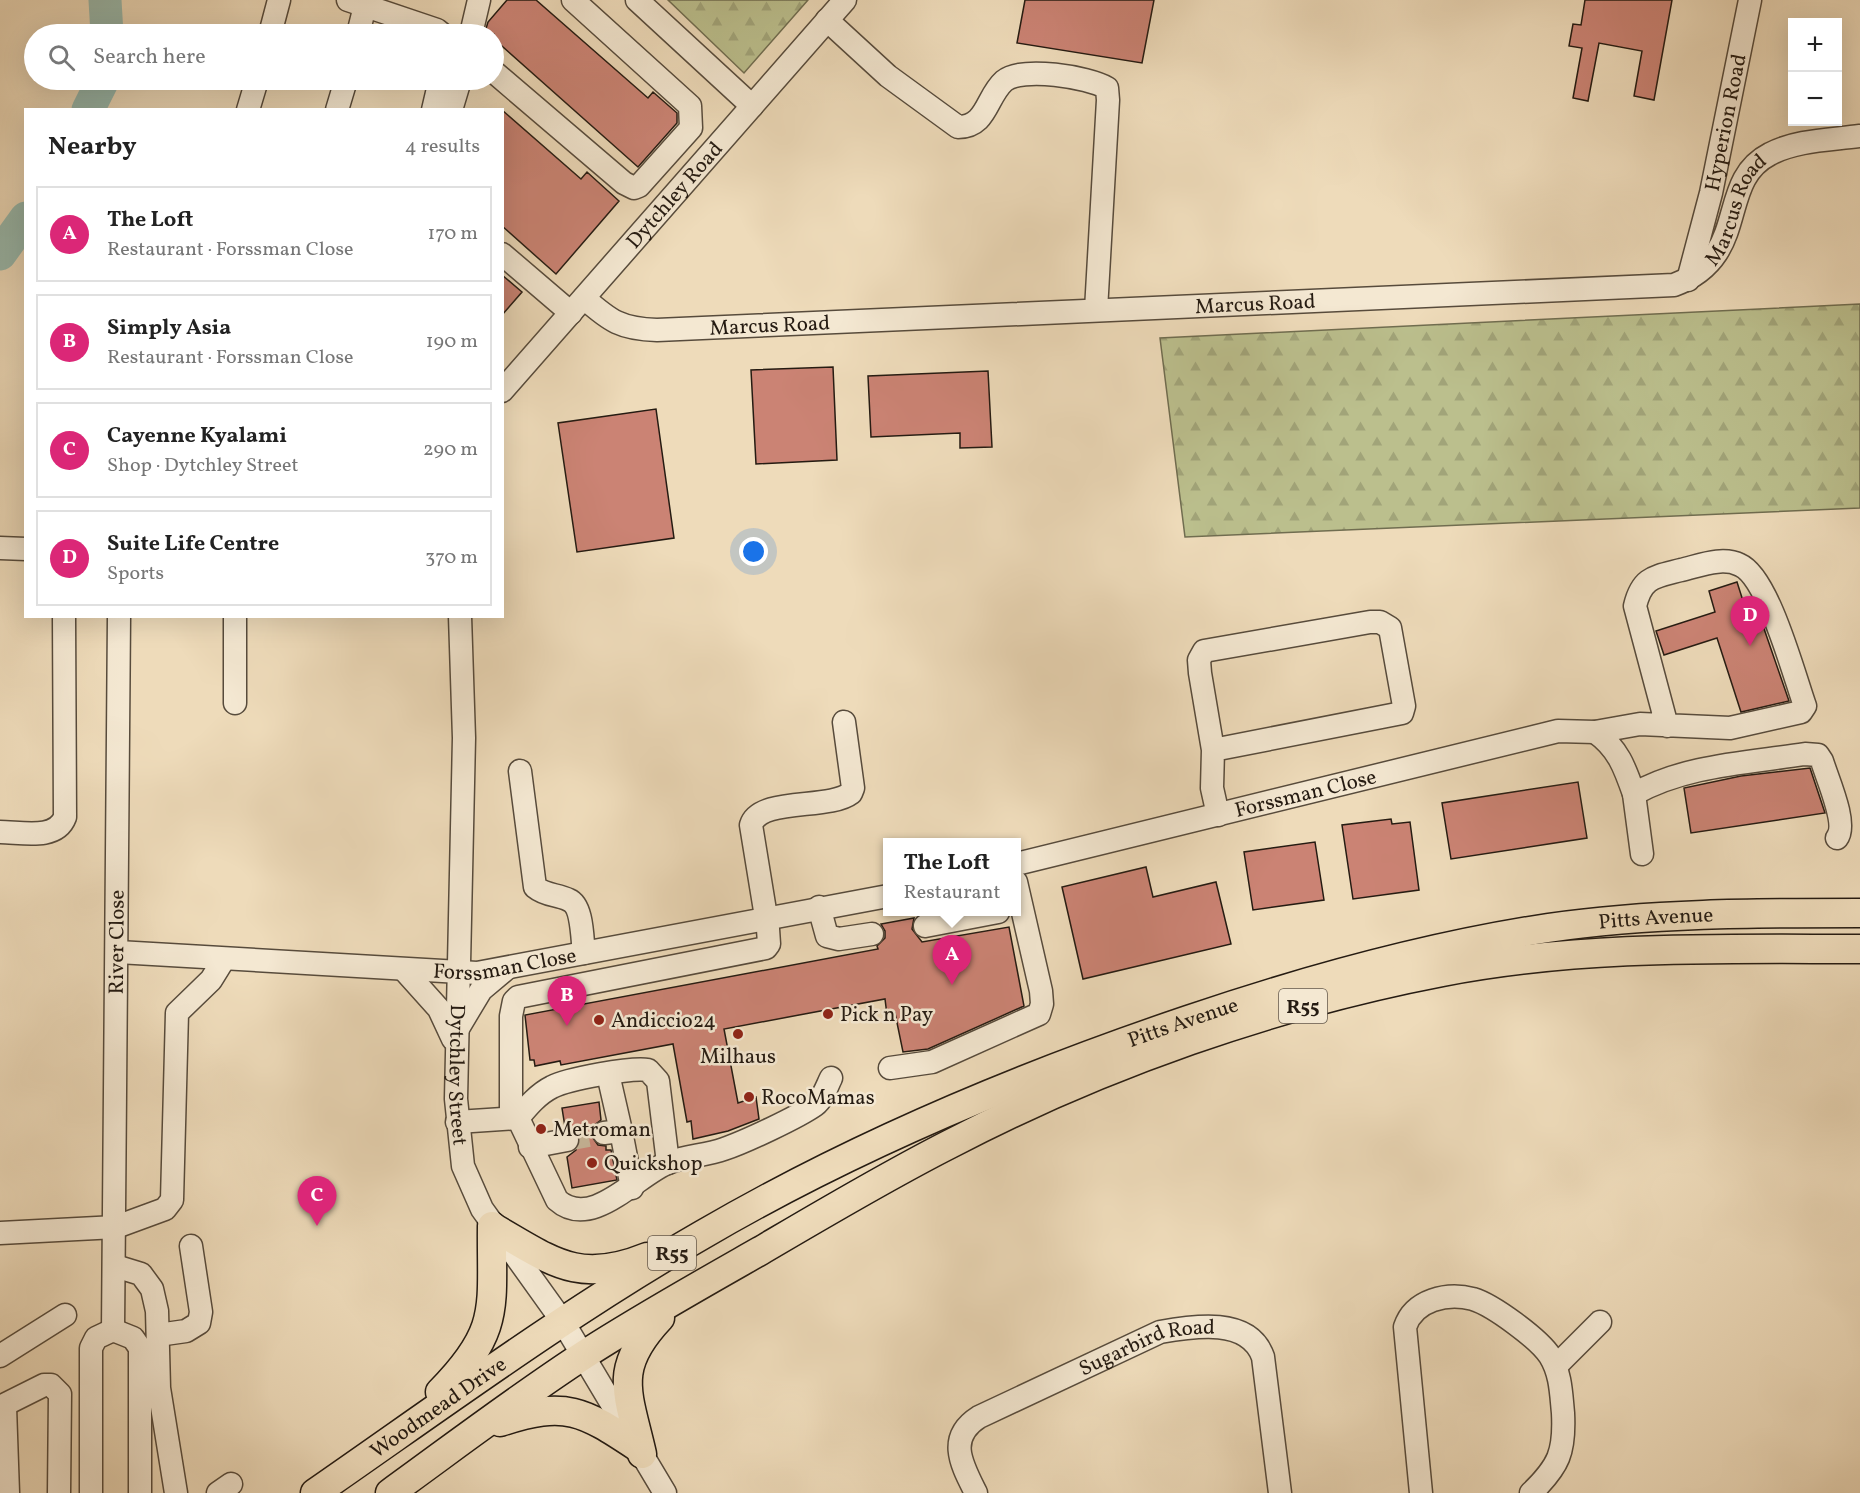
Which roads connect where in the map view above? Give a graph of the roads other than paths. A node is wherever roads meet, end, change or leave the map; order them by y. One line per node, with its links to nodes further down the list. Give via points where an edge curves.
1 (279, 0): 9 (street)
2 (479, 0): 12 (street)
3 (573, 0): 13 (street, via 690,106 691,128 634,188)
4 (637, 0): 18 (street)
5 (845, 0): 8 (street, Dytchley Road)
6 (1750, 0): 25 (street, Hyperion Road, via 1711,193)
7 (357, 3): 10 (street); 11 (street)
8 (827, 20): 18 (street, Dytchley Road); 27 (street, via 888,76 958,127 969,127 980,119 1004,81 1019,74 1096,82 1107,88)
9 (273, 24)
10 (358, 24)
11 (419, 24)
12 (473, 24)
13 (504, 81)
14 (254, 90): 19 (street)
15 (343, 90): 20 (street)
16 (438, 90): 21 (street)
17 (457, 90): 22 (street)
18 (752, 106): 26 (street, Dytchley Road)
19 (249, 108)
20 (338, 108)
21 (433, 108)
22 (452, 108)
23 (1860, 136): 25 (street, Marcus Road, via 1785,147 1768,155 1746,176 1719,253)
24 (504, 255): 26 (street, Marcus Road)
25 (1688, 280): 27 (street, Marcus Road, via 1656,287)
26 (578, 306): 27 (street, Marcus Road, via 634,329); 28 (street, Dytchley Road)
27 (1096, 310)
28 (506, 379)
29 (0, 548): 30 (street)
30 (24, 549)
31 (64, 618): 43 (street, via 65,817 53,832)
32 (118, 618): 56 (street, River Close)
33 (235, 618): 35 (street)
34 (460, 618): 61 (street, Dytchley Street, via 464,738)
35 (236, 703)
36 (844, 722): 52 (street, via 851,793 839,799 770,810 758,814 751,825)
37 (1667, 726): 37 (street, via 1730,728 1789,717 1805,706 1767,597 1742,565 1723,561 1653,577 1639,589 1635,606); 38 (street, Forssman Close, via 1640,724)
38 (1595, 732): 41 (street, via 1610,742 1623,761); 42 (street, Forssman Close, via 1558,731)
39 (1213, 750): 39 (street, via 1402,713 1390,628 1370,622 1204,651 1199,660 1200,673); 42 (street, via 1212,788)
40 (520, 771): 57 (street, via 535,887 576,906)
41 (1634, 794): 44 (street, via 1656,781 1683,773 1818,755 1841,821); 45 (street)
42 (1218, 814): 46 (street, Forssman Close)
43 (0, 832)
44 (1837, 838)
45 (1642, 854)
46 (1021, 863)
47 (883, 897): 48 (street, Forssman Close)
48 (819, 907): 52 (street, Forssman Close); 54 (street, via 827,936 839,939)
49 (1860, 913): 75 (main road, Pitts Avenue / R55, via 1654,918 1551,928 1433,948 1335,973 1148,1033 947,1110 844,1157)
50 (1021, 915): 63 (street, via 1041,991 1039,1014 932,1062)
51 (977, 916): 53 (street)
52 (766, 917): 57 (street, Forssman Close); 66 (street, via 769,944 759,951 518,997 512,1016)
53 (925, 926)
54 (872, 934)
55 (1860, 949): 78 (main road, Pitts Avenue / R55, via 1654,950 1557,957 1444,971 1339,996 1218,1032 1077,1085 942,1148)
56 (118, 952): 58 (street, Forssman Close); 72 (street, River Close)
57 (584, 953): 59 (street, Forssman Close)
58 (224, 959): 60 (street, Forssman Close); 72 (street, via 211,980 177,1013 172,1200 165,1209)
59 (506, 969): 61 (street, Forssman Close); 62 (street, via 481,990)
60 (404, 970): 61 (street, Forssman Close); 62 (street, via 439,1009)
61 (457, 974): 62 (street, Dytchley Street)
62 (457, 1039): 67 (street, Dytchley Street)
63 (890, 1068)
64 (608, 1074): 66 (street, via 553,1086); 70 (street, via 642,1069 654,1075 658,1081); 71 (street, via 612,1132)
65 (831, 1077): 70 (street, via 820,1099 807,1109 723,1150)
66 (514, 1118): 67 (street); 69 (street)
67 (458, 1122): 73 (street, Dytchley Street, via 471,1189)
68 (567, 1140): 69 (street)
69 (530, 1147): 71 (street, via 557,1200 565,1207 585,1209)
70 (668, 1163): 71 (street)
71 (632, 1188)
72 (116, 1227): 74 (street); 77 (street, River Close)
73 (493, 1227): 75 (main road, via 554,1262 574,1269 595,1270 624,1266); 80 (street, Dytchley Street); 89 (main road, via 493,1295 487,1330 466,1366)
74 (0, 1233)
75 (701, 1235): 80 (main road, Pitts Avenue / R55)
76 (191, 1246): 83 (street, via 201,1312 199,1323 186,1331)
77 (115, 1266): 82 (street, River Close); 83 (street, via 141,1274 149,1282 157,1311)
78 (678, 1299): 84 (main road, Pitts Avenue / R55); 90 (main road, via 645,1334 629,1362 629,1394)
79 (65, 1315): 85 (street)
80 (563, 1322): 84 (street, Dytchley Street); 89 (main road, Woodmead Drive / R55)
81 (1600, 1322): 86 (street)
82 (113, 1330): 93 (street, via 96,1338 90,1348); 94 (street, via 133,1338 140,1348)
83 (158, 1335): 95 (street, via 159,1388)
84 (584, 1355): 88 (main road, Woodmead Drive / R55); 90 (street, Dytchley Street)
85 (0, 1356)
86 (1556, 1366): 101 (street, via 1537,1342 1484,1303 1449,1298 1414,1309 1404,1327 1404,1341); 102 (street, via 1562,1448 1550,1475)
87 (2, 1407): 91 (street); 92 (street, via 44,1385 51,1385 60,1394)
88 (481, 1428): 90 (main road, via 516,1417 560,1410 578,1412); 97 (main road, Woodmead Drive / R55)
89 (390, 1443): 96 (main road, Woodmead Drive / R55)
90 (641, 1451): 98 (street, Dytchley Street)
91 (8, 1493)
92 (59, 1493)
93 (91, 1493)
94 (140, 1493)
95 (176, 1493)
96 (315, 1493)
97 (390, 1493)
98 (665, 1493)
99 (976, 1493): 100 (street, Sugarbird Road, via 959,1449 967,1425 979,1417 1160,1332 1230,1328 1249,1335 1263,1357)
100 (1280, 1493)
101 (1421, 1493)
102 (1531, 1493)

